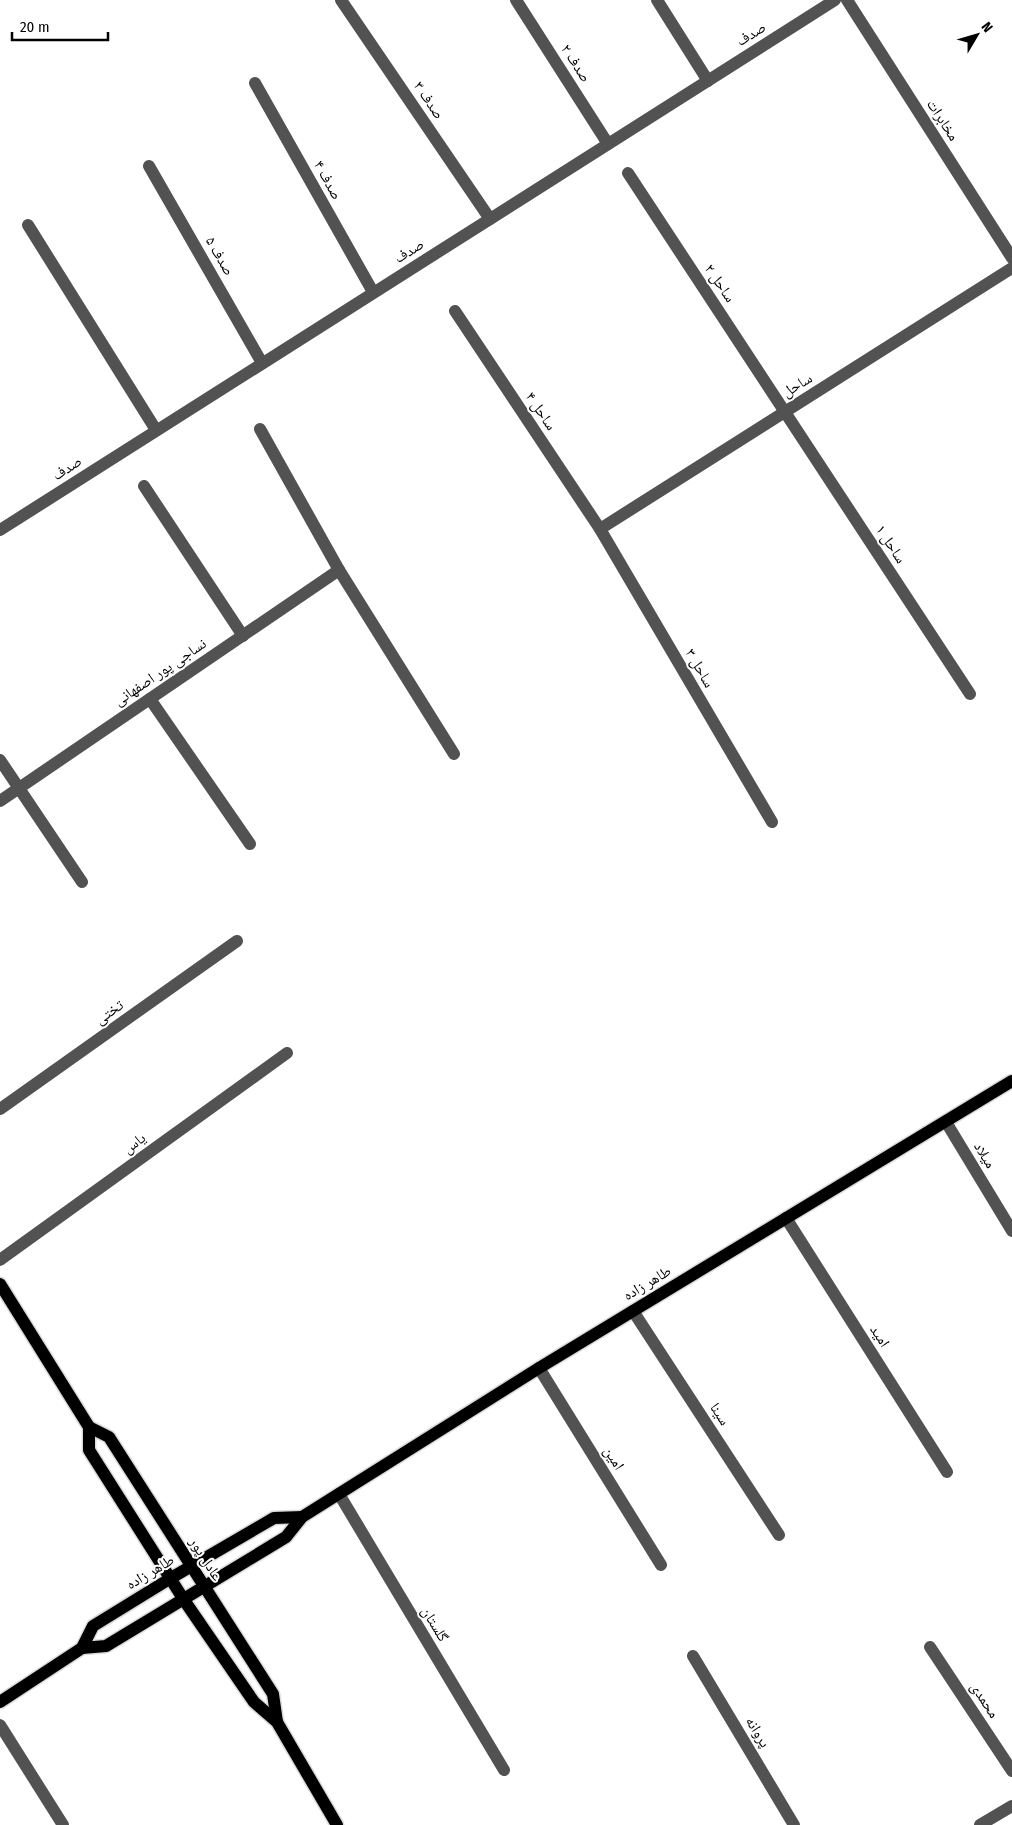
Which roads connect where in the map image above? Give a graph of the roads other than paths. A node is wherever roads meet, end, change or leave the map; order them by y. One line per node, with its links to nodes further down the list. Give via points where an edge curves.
1 (341, 0): 11 (street, صدف ۳)
2 (516, 0): 8 (street, صدف ۲)
3 (657, 0): 6 (street)
4 (835, 0): 6 (street, صدف)
5 (846, 0): 13 (street, مخابرات)
6 (708, 81): 8 (street, صدف)
7 (255, 83): 15 (street, صدف ۴)
8 (608, 144): 11 (street, صدف)
9 (149, 166): 17 (street, صدف ۵)
10 (628, 173): 18 (street, ساحل ۲)
11 (490, 219): 15 (street, صدف)
12 (28, 225): 20 (street)
13 (1012, 258)
14 (1012, 268): 18 (street, ساحل)
15 (373, 292): 17 (street, صدف)
16 (455, 311): 22 (street, ساحل ۴)
17 (262, 363): 20 (street, صدف)
18 (786, 411): 22 (street, ساحل); 26 (street, ساحل ۱)
19 (260, 429): 24 (street)
20 (156, 430): 23 (street, صدف)
21 (144, 486): 25 (street)
22 (600, 529): 32 (street, ساحل ۳)
23 (0, 530)
24 (339, 570): 25 (street, نساجی پور اصفهانی); 28 (street)
25 (242, 636): 27 (street, نساجی پور اصفهانی)
26 (970, 694)
27 (150, 699): 30 (street, نساجی پور اصفهانی); 33 (street)
28 (454, 754)
29 (0, 760): 30 (street)
30 (19, 788): 31 (street, نساجی پور اصفهانی); 34 (street)
31 (0, 801)
32 (772, 822)
33 (250, 844)
34 (82, 882)
35 (237, 941): 38 (street, تختی)
36 (287, 1053): 42 (street, یاس)
37 (1012, 1081): 39 (main road, طاهر زاده)
38 (0, 1109)
39 (946, 1122): 40 (main road, طاهر زاده); 41 (street, میلاد)
40 (786, 1218): 44 (main road, طاهر زاده); 47 (street, امید)
41 (1012, 1231)
42 (0, 1260)
43 (0, 1284): 46 (main road, عادل پور)
44 (634, 1311): 45 (main road, طاهر زاده); 50 (street, سینا)
45 (539, 1368): 48 (main road, طاهر زاده); 51 (street, امین)
46 (89, 1427): 52 (main road, عادل پور, via 109,1437); 53 (main road, عادل پور, via 89,1450)
47 (947, 1472)
48 (338, 1494): 49 (main road, طاهر زاده); 62 (street, گلستان)
49 (302, 1517): 52 (main road, طاهر زاده, via 274,1518); 54 (main road, طاهر زاده, via 286,1537)
50 (779, 1535)
51 (661, 1565)
52 (191, 1566): 53 (main road, طاهر زاده); 54 (main road, عادل پور)
53 (171, 1578): 55 (main road, عادل پور); 57 (main road, طاهر زاده, via 93,1626)
54 (204, 1587): 55 (main road, طاهر زاده); 60 (main road, عادل پور, via 273,1694)
55 (184, 1600): 57 (main road, طاهر زاده, via 106,1646); 60 (main road, عادل پور, via 254,1702)
56 (930, 1646): 63 (street, محمدی)
57 (82, 1648): 59 (main road, طاهر زاده)
58 (694, 1656): 67 (street, پروانه)
59 (0, 1702)
60 (277, 1722): 66 (main road, عادل پور)
61 (0, 1725): 65 (street)
62 (504, 1770)
63 (1012, 1772)
64 (1012, 1806): 68 (street)
65 (63, 1825)
66 (337, 1825)
67 (794, 1825)
68 (980, 1825)

